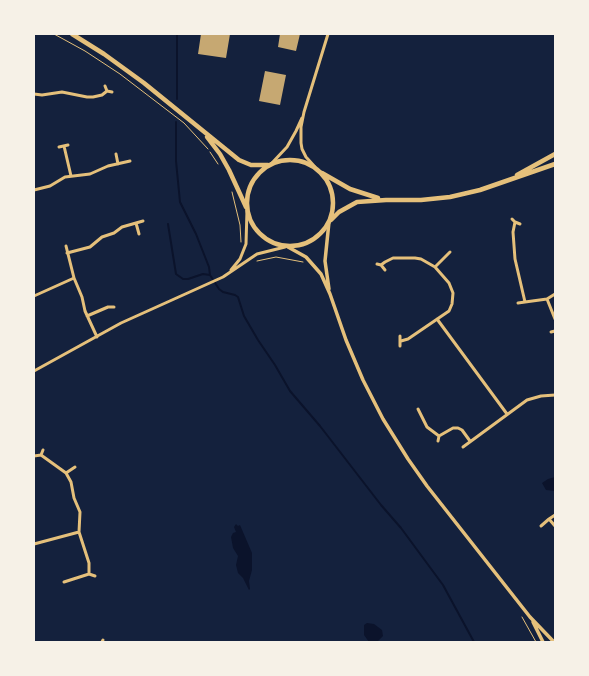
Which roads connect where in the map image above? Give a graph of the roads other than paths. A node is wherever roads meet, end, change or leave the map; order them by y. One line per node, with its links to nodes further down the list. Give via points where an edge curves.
1 (72, 34): 8 (main road, via 126,69)
2 (328, 34): 7 (street)
3 (105, 86): 4 (street)
4 (107, 91): 5 (street); 6 (street, via 93,97 62,92)
5 (112, 92)
6 (34, 94)
7 (304, 112): 17 (street, via 290,142); 18 (street, via 301,143 303,152)
8 (202, 131): 17 (main road, via 241,162); 24 (main road, via 226,165)
9 (68, 145): 10 (street)
10 (64, 146): 11 (street); 20 (street)
11 (59, 147)
12 (116, 154): 15 (street)
13 (555, 154): 21 (main road)
14 (130, 161): 15 (street)
15 (118, 164): 20 (street, via 90,174)
16 (555, 164): 21 (main road)
17 (270, 165): 18 (main road, via 293,160); 24 (main road, via 251,183 247,196)
18 (315, 168): 19 (main road)
19 (319, 171): 23 (main road, via 350,190); 27 (main road, via 333,194)
20 (71, 176): 22 (street)
21 (510, 179): 23 (main road, via 450,197)
22 (34, 190)
23 (386, 200): 27 (main road, via 353,203)
24 (247, 210): 33 (main road, via 250,221 264,239); 40 (street, via 245,248 240,259)
25 (512, 219): 28 (street)
26 (143, 221): 29 (street)
27 (330, 222): 33 (main road, via 313,241 301,246); 42 (street, via 325,261)
28 (516, 222): 30 (street); 46 (street, via 513,232 515,259)
29 (136, 223): 31 (street); 35 (street, via 102,237 90,247)
30 (520, 224)
31 (139, 234)
32 (66, 246): 35 (street)
33 (287, 247): 40 (street, via 257,254); 42 (street, via 314,264)
34 (450, 252): 38 (street)
35 (67, 253): 41 (street)
36 (377, 264): 37 (street)
37 (382, 265): 38 (street, via 388,259 415,258); 39 (street)
38 (435, 267): 50 (street, via 449,283 454,297 448,311)
39 (385, 270)
40 (228, 273): 53 (street)
41 (74, 278): 44 (street); 49 (street)
42 (330, 294): 78 (street, via 363,380 398,445)
43 (555, 294): 45 (street)
44 (34, 296)
45 (547, 299): 46 (street); 51 (street)
46 (526, 302): 47 (street)
47 (518, 304)
48 (114, 307): 49 (street)
49 (87, 316): 53 (street)
50 (437, 319): 54 (street); 59 (street)
51 (555, 319)
52 (400, 336): 54 (street)
53 (97, 337): 56 (street)
54 (401, 341): 55 (street)
55 (400, 346)
56 (34, 371)
57 (555, 395): 59 (street, via 527,400)
58 (418, 409): 60 (street, via 427,427)
59 (507, 414): 62 (street)
60 (439, 436): 61 (street); 62 (street, via 458,428)
61 (438, 441)
62 (470, 441): 63 (street)
63 (462, 447)
64 (43, 450): 65 (street)
65 (41, 455): 66 (street); 68 (street)
66 (34, 456)
67 (76, 467): 68 (street)
68 (66, 473): 73 (street, via 80,512)
69 (555, 515): 70 (street)
70 (550, 519): 71 (street); 72 (street)
71 (541, 526)
72 (555, 526)
73 (79, 532): 74 (street); 75 (street, via 89,563)
74 (34, 544)
75 (89, 574): 76 (street); 77 (street)
76 (95, 576)
77 (64, 582)
78 (530, 617): 79 (street); 80 (street)
79 (543, 642)
80 (554, 642)

